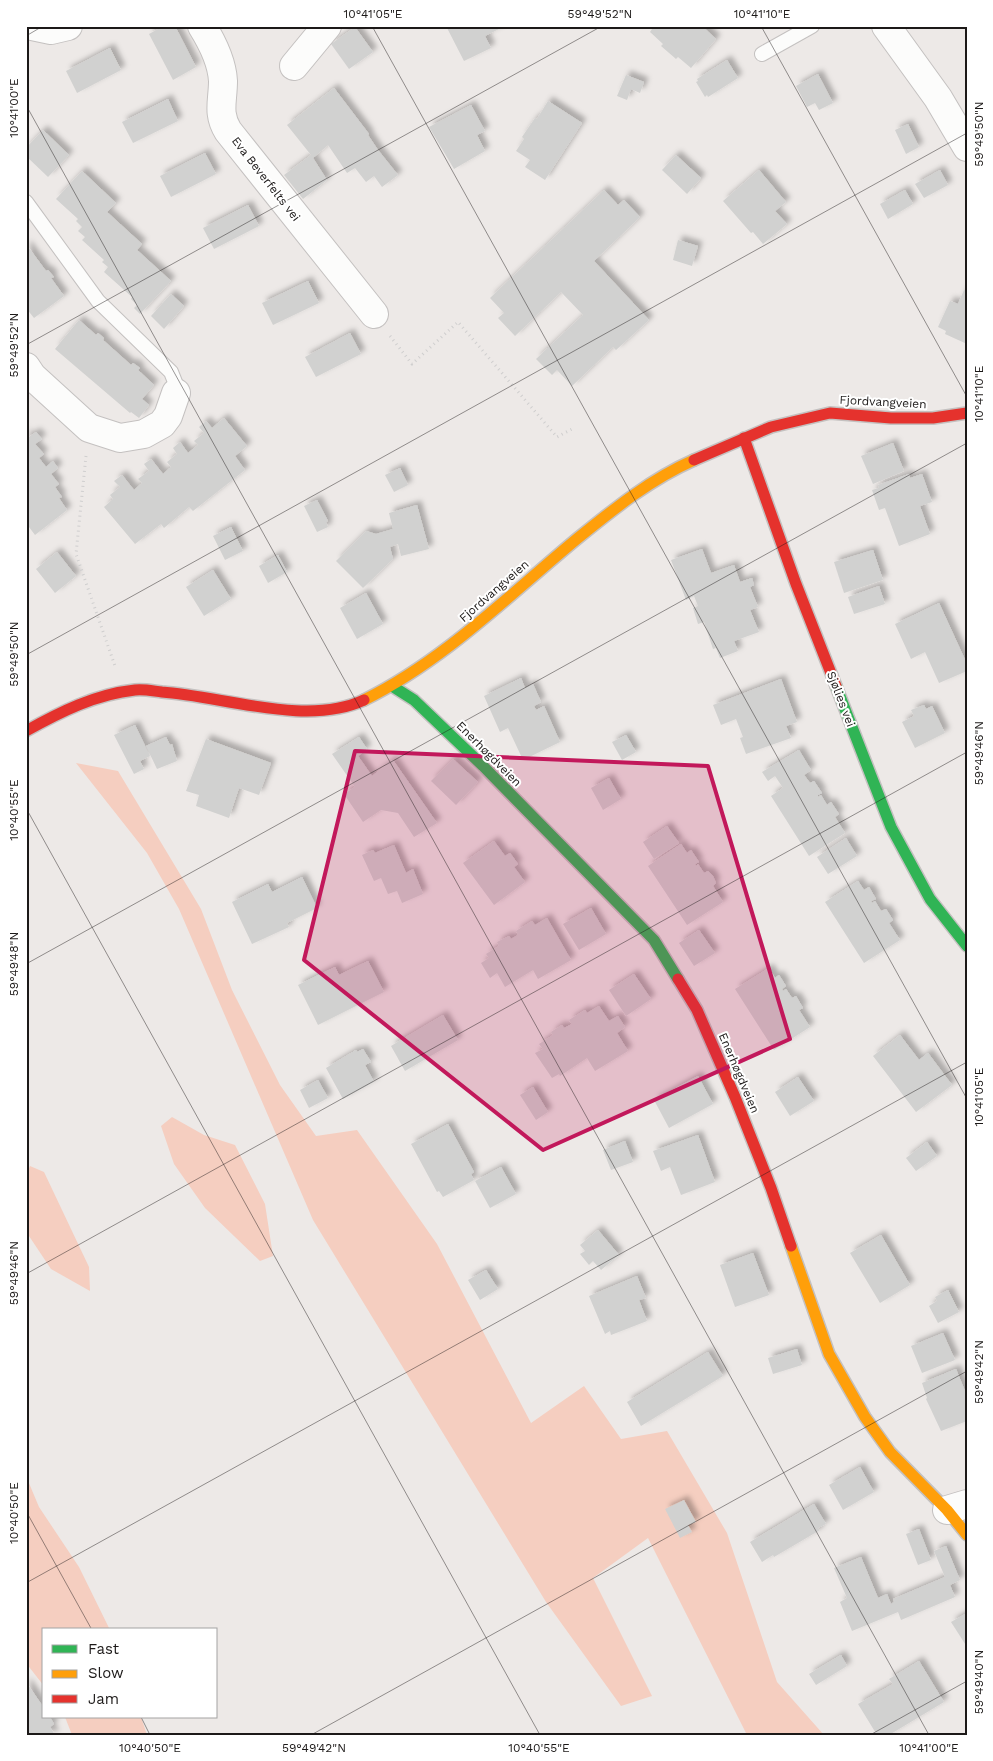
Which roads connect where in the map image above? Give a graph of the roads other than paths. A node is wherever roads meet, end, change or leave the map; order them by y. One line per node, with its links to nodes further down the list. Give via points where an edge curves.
1 (32, 26): 2 (street, via 50,30)
2 (68, 26)
3 (202, 26): 11 (street, Eva Beverfelts vei, via 217,54 223,80 220,106 225,127)
4 (327, 26): 8 (street)
5 (812, 26): 7 (lane)
6 (886, 26): 9 (street, via 938,98)
7 (762, 54)
8 (294, 66)
9 (967, 147)
10 (26, 202): 13 (lane, via 98,301 170,372)
11 (374, 314)
12 (26, 366): 13 (street, via 32,376 88,428 120,438 144,434 162,424)
13 (176, 393)
14 (967, 413): 15 (street, Fjordvangveien, via 933,418 891,418 830,413 771,427)
15 (744, 438): 16 (street, Fjordvangveien, via 670,471 620,504 458,641); 18 (street, Sjølies vei, via 796,584 891,827 930,899)
16 (392, 686): 17 (street, Fjordvangveien, via 357,703 302,711 182,693 122,692 95,698 58,713); 19 (street, Enerhøgdveien, via 414,700 483,766 654,940 697,1010 727,1080 771,1188 829,1354 865,1417 890,1452)
17 (26, 731)
18 (967, 946)
19 (957, 1507): 20 (street, Enerhøgdveien)
20 (967, 1535)

